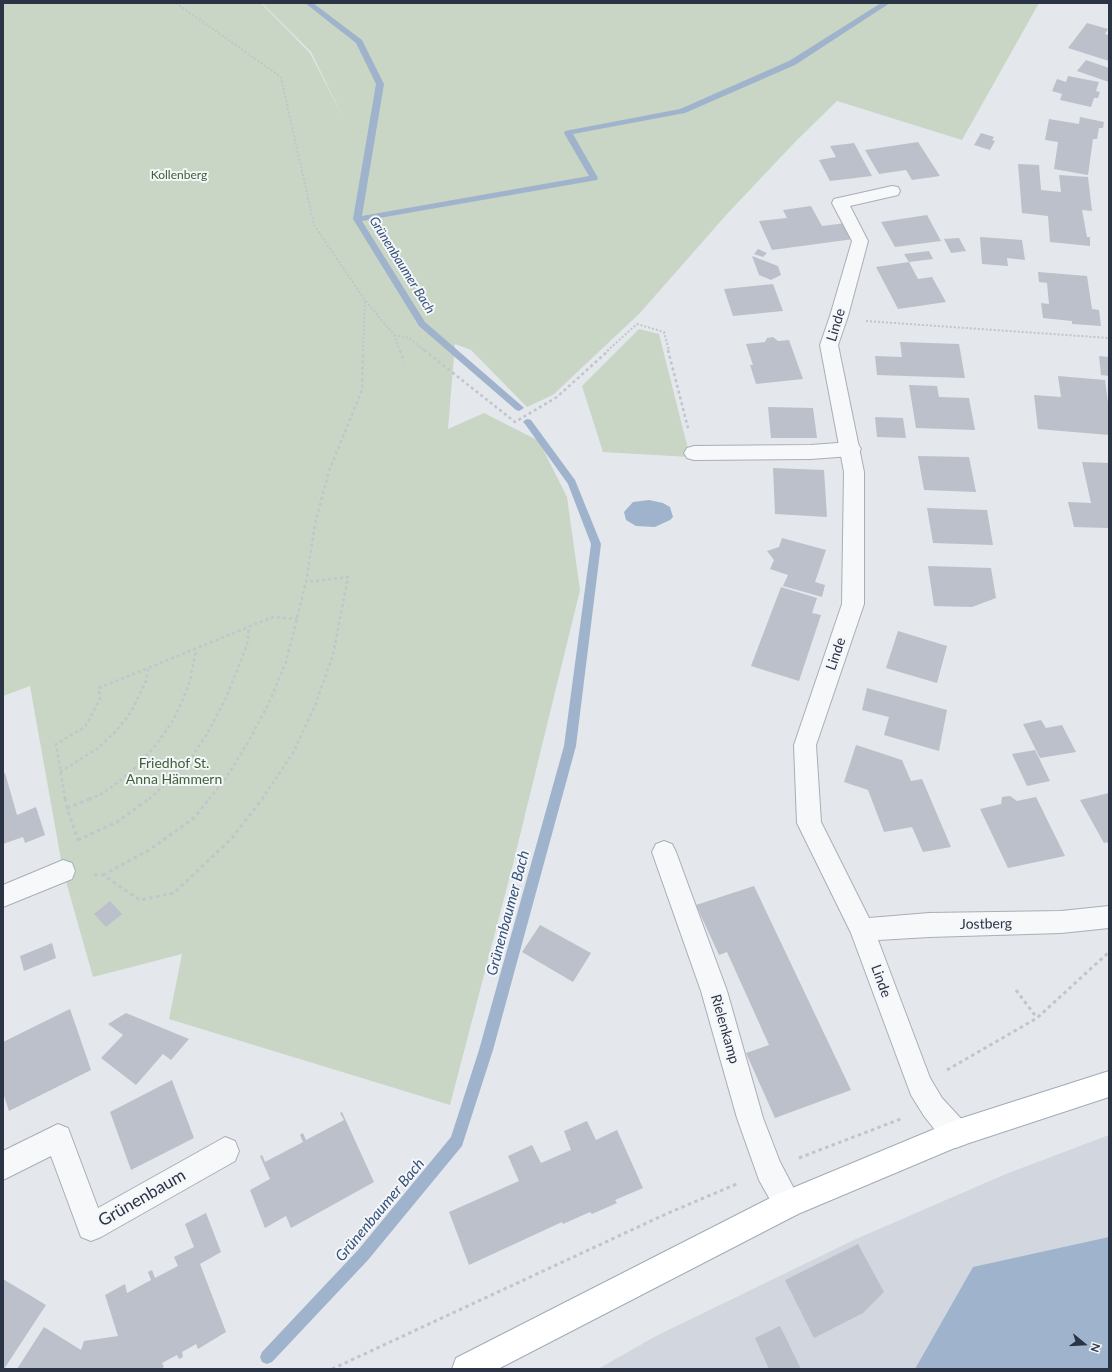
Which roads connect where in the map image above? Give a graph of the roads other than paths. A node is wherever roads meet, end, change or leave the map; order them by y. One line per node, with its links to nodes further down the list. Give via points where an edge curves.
1 (892, 191): 2 (street, Linde, via 840,203 860,241 829,345)
2 (851, 449): 3 (street); 8 (street, Linde, via 854,472 853,604 805,746 809,823)
3 (694, 453)
4 (664, 852): 13 (street, Rielenkamp, via 714,991 750,1118 769,1170)
5 (64, 871): 6 (street)
6 (3, 896)
7 (1109, 917): 8 (street, Jostberg, via 1061,922 929,925)
8 (862, 930): 10 (street, Linde, via 927,1097)
9 (1109, 1084): 10 (main road)
10 (956, 1134): 13 (main road)
11 (225, 1151): 12 (street, Grünenbaum, via 91,1227 58,1138)
12 (3, 1166)
13 (788, 1204): 14 (main road)
14 (467, 1369)

